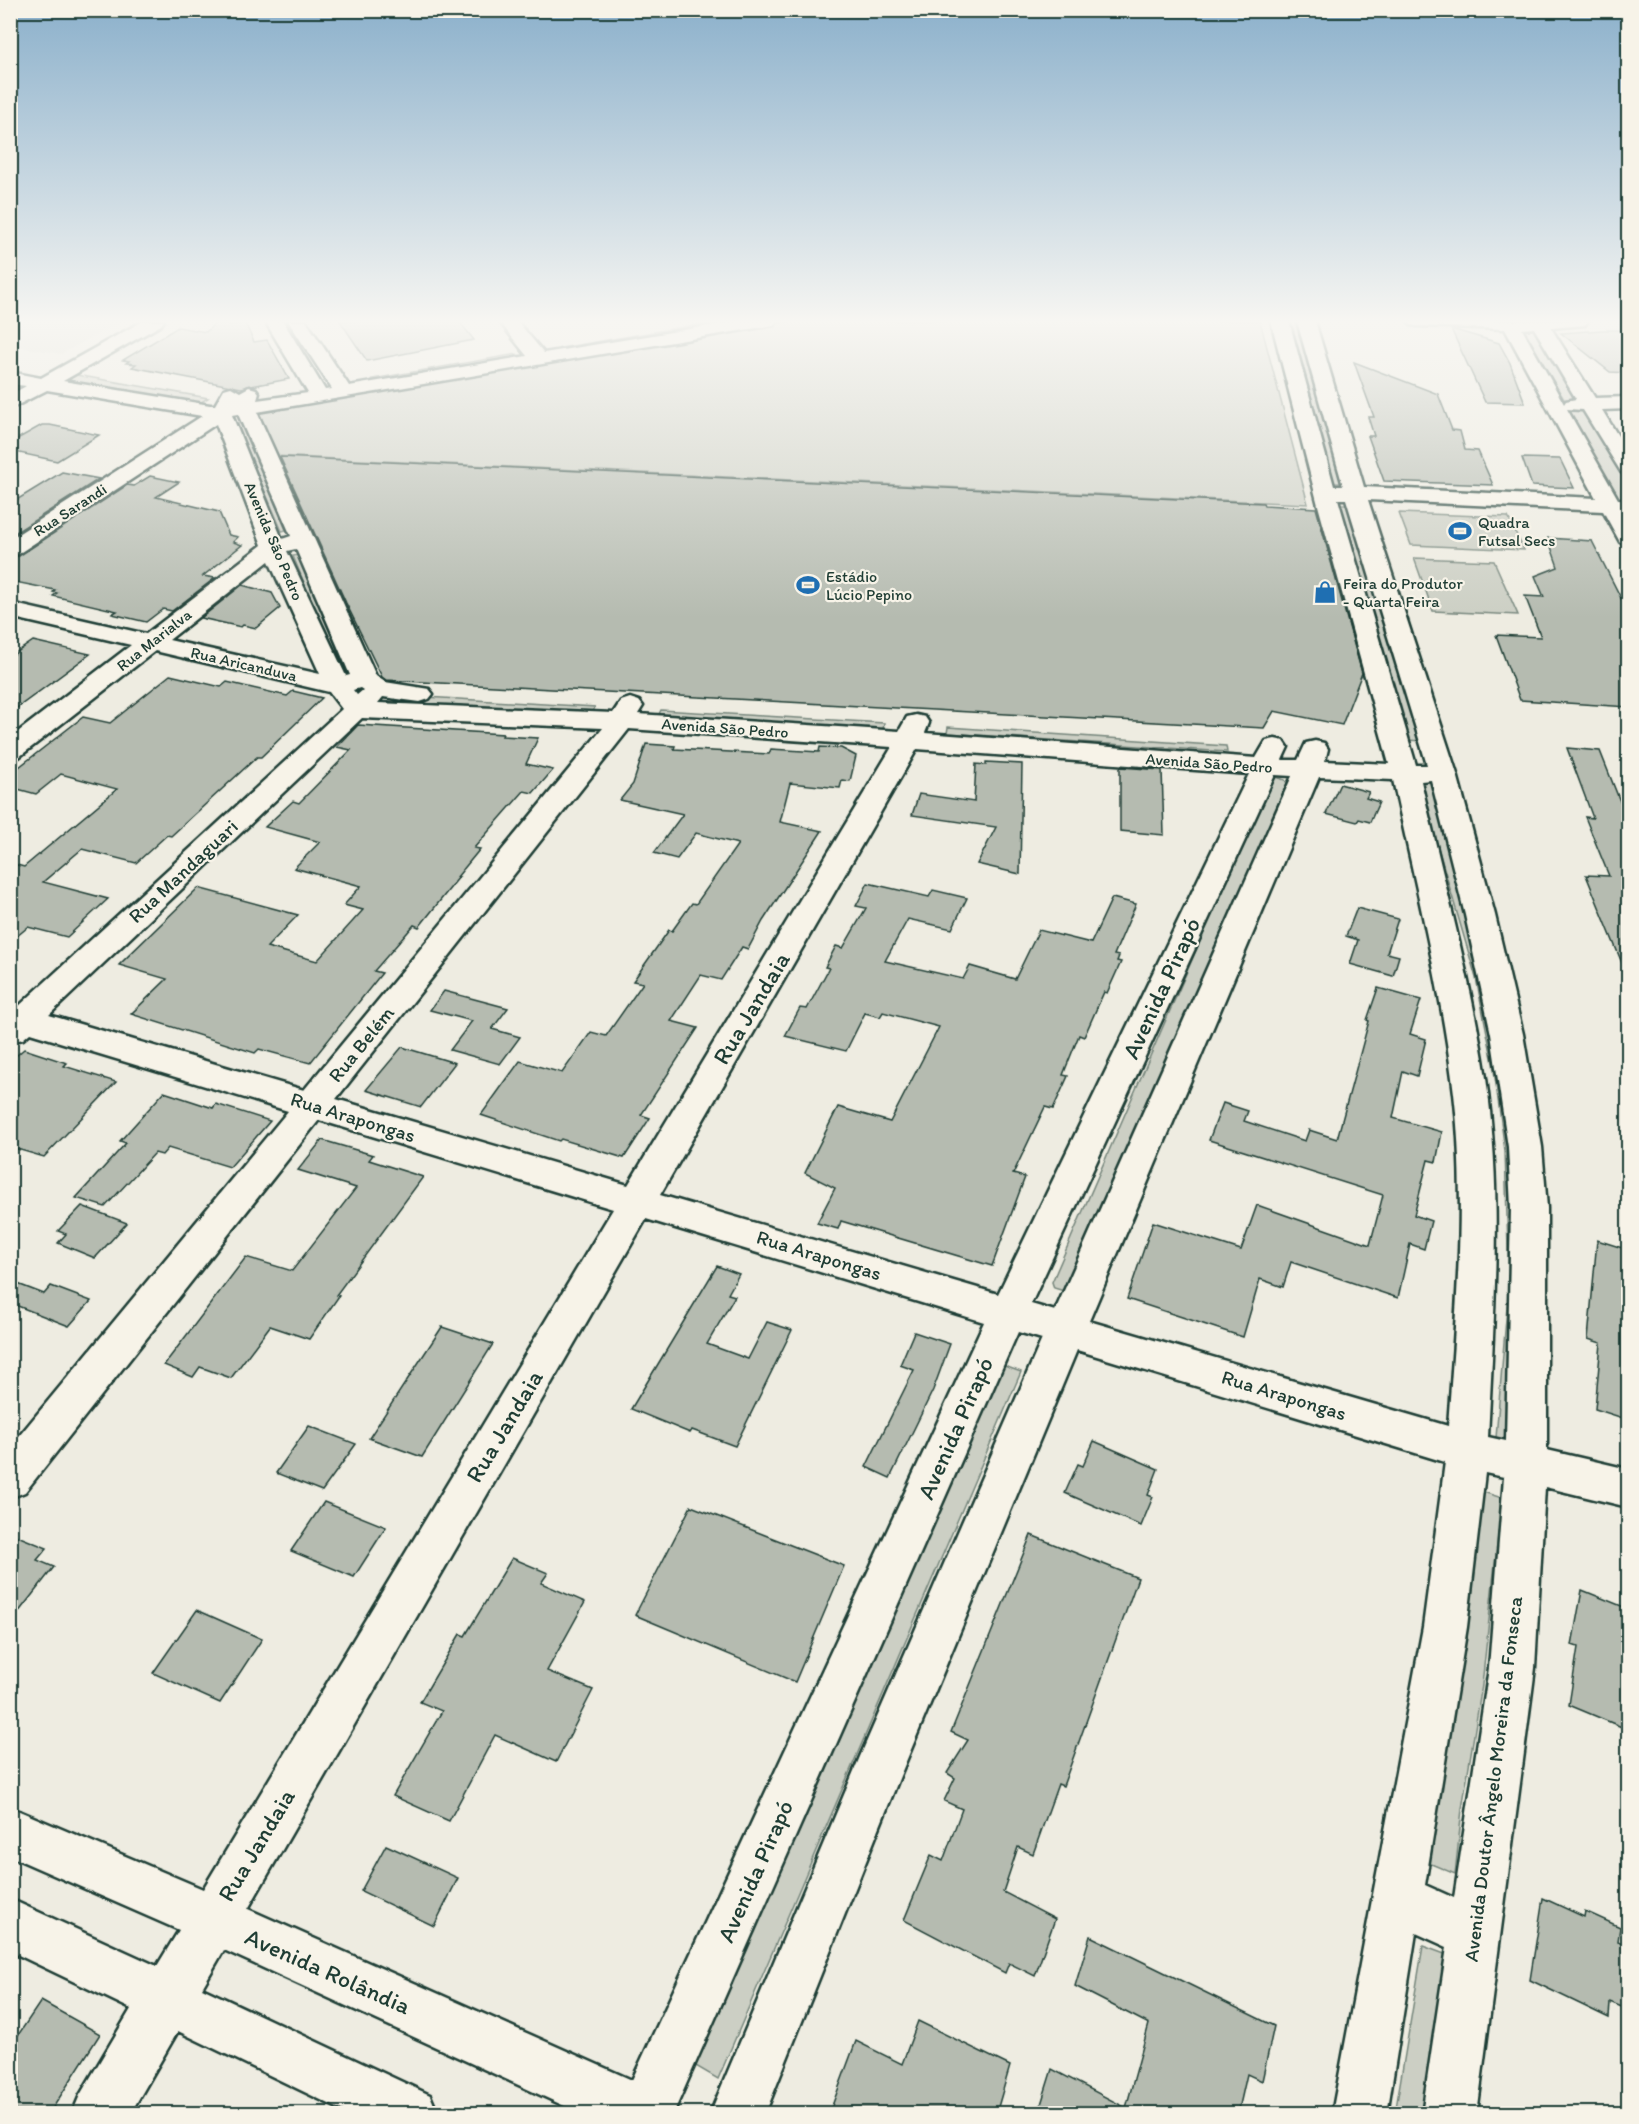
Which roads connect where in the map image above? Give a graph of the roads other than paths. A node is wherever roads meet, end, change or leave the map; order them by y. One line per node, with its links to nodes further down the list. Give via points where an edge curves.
1 (209, 420): 14 (street, Rua Sarandi)
2 (242, 420): 13 (street, Avenida São Pedro)
3 (246, 420): 12 (street, Avenida São Pedro)
4 (1315, 420): 9 (street, Avenida Doutor Ângelo Moreira da Fonseca)
5 (1326, 420): 9 (street, Avenida Doutor Ângelo Moreira da Fonseca)
6 (1565, 420): 10 (street)
7 (1600, 420): 8 (street)
8 (1629, 468)
9 (1340, 492): 10 (street); 25 (street, Avenida Doutor Ângelo Moreira da Fonseca); 26 (street, Avenida Doutor Ângelo Moreira da Fonseca)
10 (1619, 505): 11 (street)
11 (1629, 537)
12 (303, 540): 13 (street, Rua Marialva); 17 (street, Avenida São Pedro)
13 (274, 547): 16 (street, Rua Marialva); 18 (street, Avenida São Pedro)
14 (10, 549)
15 (10, 610): 16 (street, Rua Aricanduva)
16 (150, 643): 18 (street, Rua Aricanduva); 22 (street, Rua Marialva)
17 (367, 676): 18 (street); 19 (street, Rua Mandaguari); 20 (street, Avenida São Pedro, via 401,693)
18 (334, 677): 19 (street, Avenida São Pedro)
19 (355, 710): 20 (street, Avenida São Pedro); 27 (street, Rua Mandaguari)
20 (626, 713): 21 (street, Avenida São Pedro); 28 (street, Rua Belém)
21 (913, 731): 23 (street, Avenida São Pedro); 29 (street, Rua Jandaia)
22 (10, 751)
23 (1270, 757): 24 (street, Avenida São Pedro); 30 (street, Avenida Pirapó)
24 (1312, 759): 25 (street, Avenida São Pedro); 31 (street)
25 (1402, 761): 26 (street, Avenida São Pedro); 32 (street, Avenida Doutor Ângelo Moreira da Fonseca, via 1453,992 1469,1078 1475,1140 1478,1270)
26 (1439, 762): 33 (street, Avenida Doutor Ângelo Moreira da Fonseca, via 1508,1034 1525,1147 1531,1281)
27 (15, 1022): 28 (street, Rua Arapongas)
28 (312, 1105): 29 (street, Rua Arapongas); 34 (street, Rua Belém)
29 (637, 1201): 30 (street, Rua Arapongas); 38 (street, Rua Jandaia)
30 (1008, 1312): 31 (street, Rua Arapongas); 44 (street, Avenida Pirapó)
31 (1064, 1329): 32 (street, Rua Arapongas); 45 (street)
32 (1467, 1450): 33 (street, Rua Arapongas); 37 (street, Avenida Doutor Ângelo Moreira da Fonseca, via 1445,1626)
33 (1526, 1466): 35 (street, Rua Arapongas); 40 (street, Avenida Doutor Ângelo Moreira da Fonseca, via 1512,1668)
34 (10, 1479)
35 (1629, 1488)
36 (10, 1831): 38 (street, Avenida Rolândia)
37 (1396, 1898): 40 (street); 46 (street, Avenida Doutor Ângelo Moreira da Fonseca)
38 (213, 1918): 41 (street, Rua Jandaia); 44 (street, Avenida Rolândia)
39 (10, 1924): 41 (street)
40 (1474, 1933): 47 (street, Avenida Doutor Ângelo Moreira da Fonseca)
41 (166, 1999): 42 (street, Rua Jandaia); 43 (street)
42 (99, 2114)
43 (411, 2114)
44 (645, 2114)
45 (737, 2114)
46 (1359, 2114)
47 (1449, 2114)

